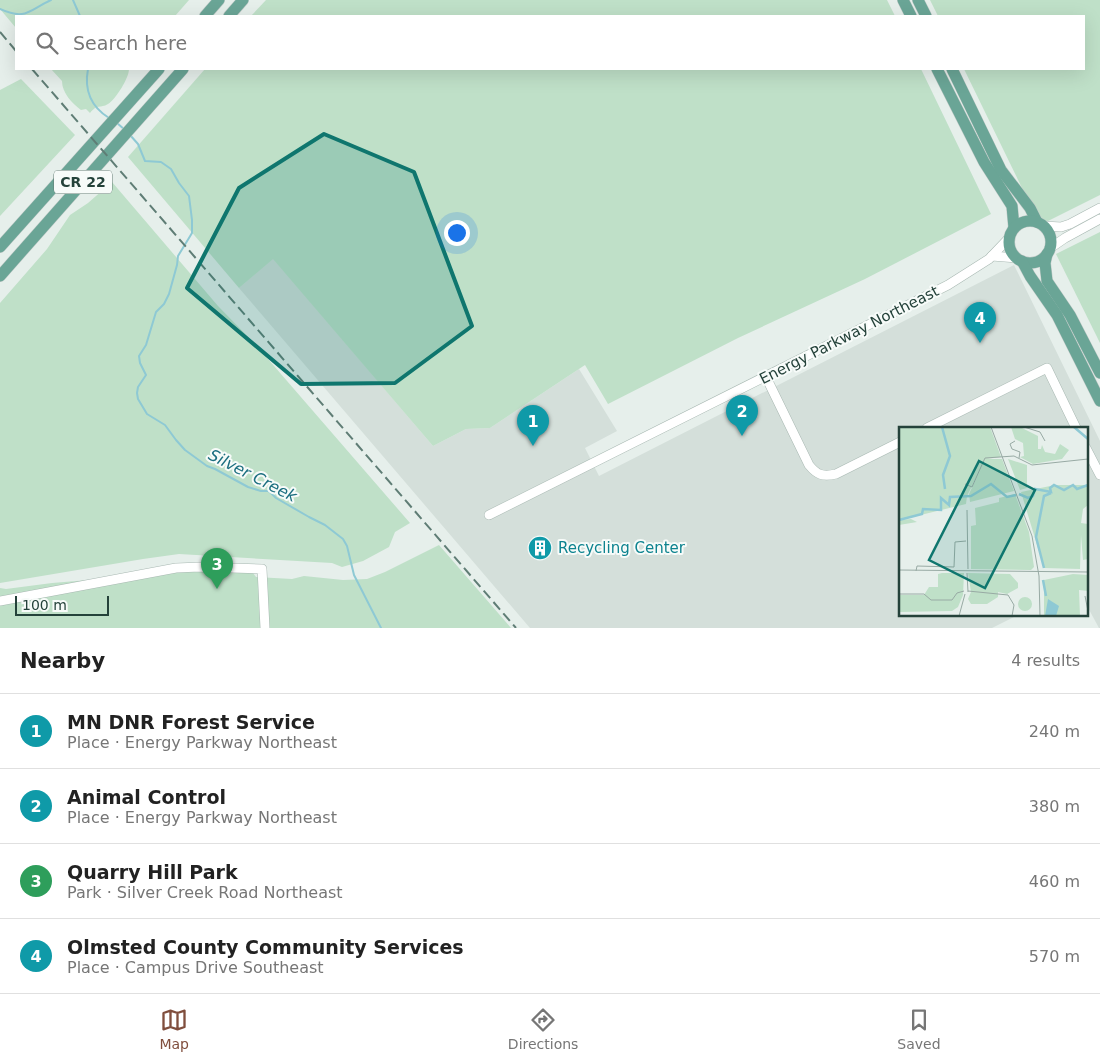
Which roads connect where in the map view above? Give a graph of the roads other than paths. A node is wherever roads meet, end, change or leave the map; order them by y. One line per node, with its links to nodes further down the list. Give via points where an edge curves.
1 (219, 0): 5 (main road)
2 (243, 0): 6 (main road)
3 (903, 0): 7 (main road)
4 (918, 0): 8 (main road)
5 (206, 15)
6 (230, 15)
7 (910, 15)
8 (926, 15)
9 (158, 70): 17 (main road, CR 22)
10 (182, 70): 21 (main road, CR 22)
11 (938, 70): 16 (main road, via 984,162 1012,206)
12 (952, 70): 15 (main road, via 1001,170)
13 (1100, 208): 15 (street, via 1061,227)
14 (1100, 219): 18 (street, via 1064,238)
15 (1040, 224): 16 (main road, via 1024,222); 18 (main road, via 1050,236)
16 (1011, 233): 19 (street, Energy Parkway Northeast); 20 (main road, via 1009,245)
17 (0, 248)
18 (1048, 251): 20 (main road, via 1036,262); 22 (main road, via 1045,264 1047,281 1070,315)
19 (992, 256): 20 (street); 23 (street, Energy Parkway Northeast, via 948,285)
20 (1020, 260): 24 (main road, via 1057,315)
21 (0, 276)
22 (1100, 373)
23 (766, 377): 27 (street, via 809,464 819,474 836,474); 30 (street, Energy Parkway Northeast)
24 (1100, 401)
25 (929, 427): 26 (street, via 1047,368)
26 (1076, 427)
27 (899, 442)
28 (1088, 452): 29 (street)
29 (1100, 475)
30 (489, 515)
31 (0, 601): 32 (street, via 176,568 262,569)
32 (265, 628)

